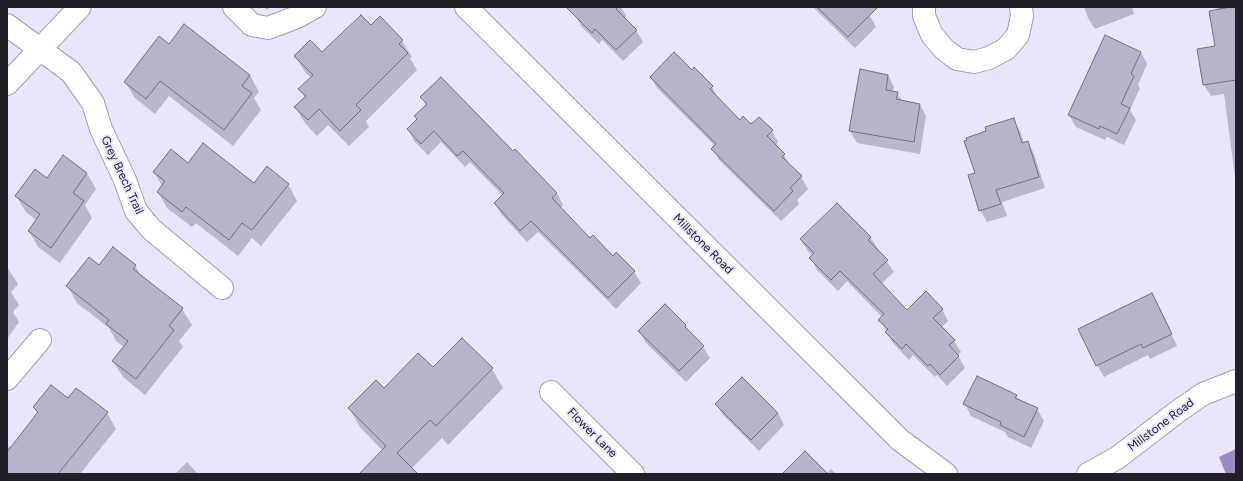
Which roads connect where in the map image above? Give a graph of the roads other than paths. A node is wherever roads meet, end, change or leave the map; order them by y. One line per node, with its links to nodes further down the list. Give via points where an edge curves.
1 (80, 7): 8 (street)
2 (234, 7): 3 (street, via 252,25 268,28)
3 (315, 7)
4 (466, 7): 16 (street, Millstone Road, via 900,440)
5 (924, 7): 6 (street, via 924,16 932,35 944,49 958,58 974,62 1006,49 1018,35)
6 (1021, 7)
7 (7, 25): 8 (street, Grey Brech Trail)
8 (40, 49): 9 (street); 10 (street, Grey Brech Trail, via 71,72 93,103 101,129 125,180 136,211 152,229)
9 (7, 84)
10 (222, 288)
11 (40, 340): 12 (street)
12 (7, 379)
13 (1236, 381): 17 (street, Millstone Road, via 1203,394 1117,458)
14 (551, 392): 15 (street, Flower Lane)
15 (633, 474)
16 (946, 474)
17 (1088, 474)

